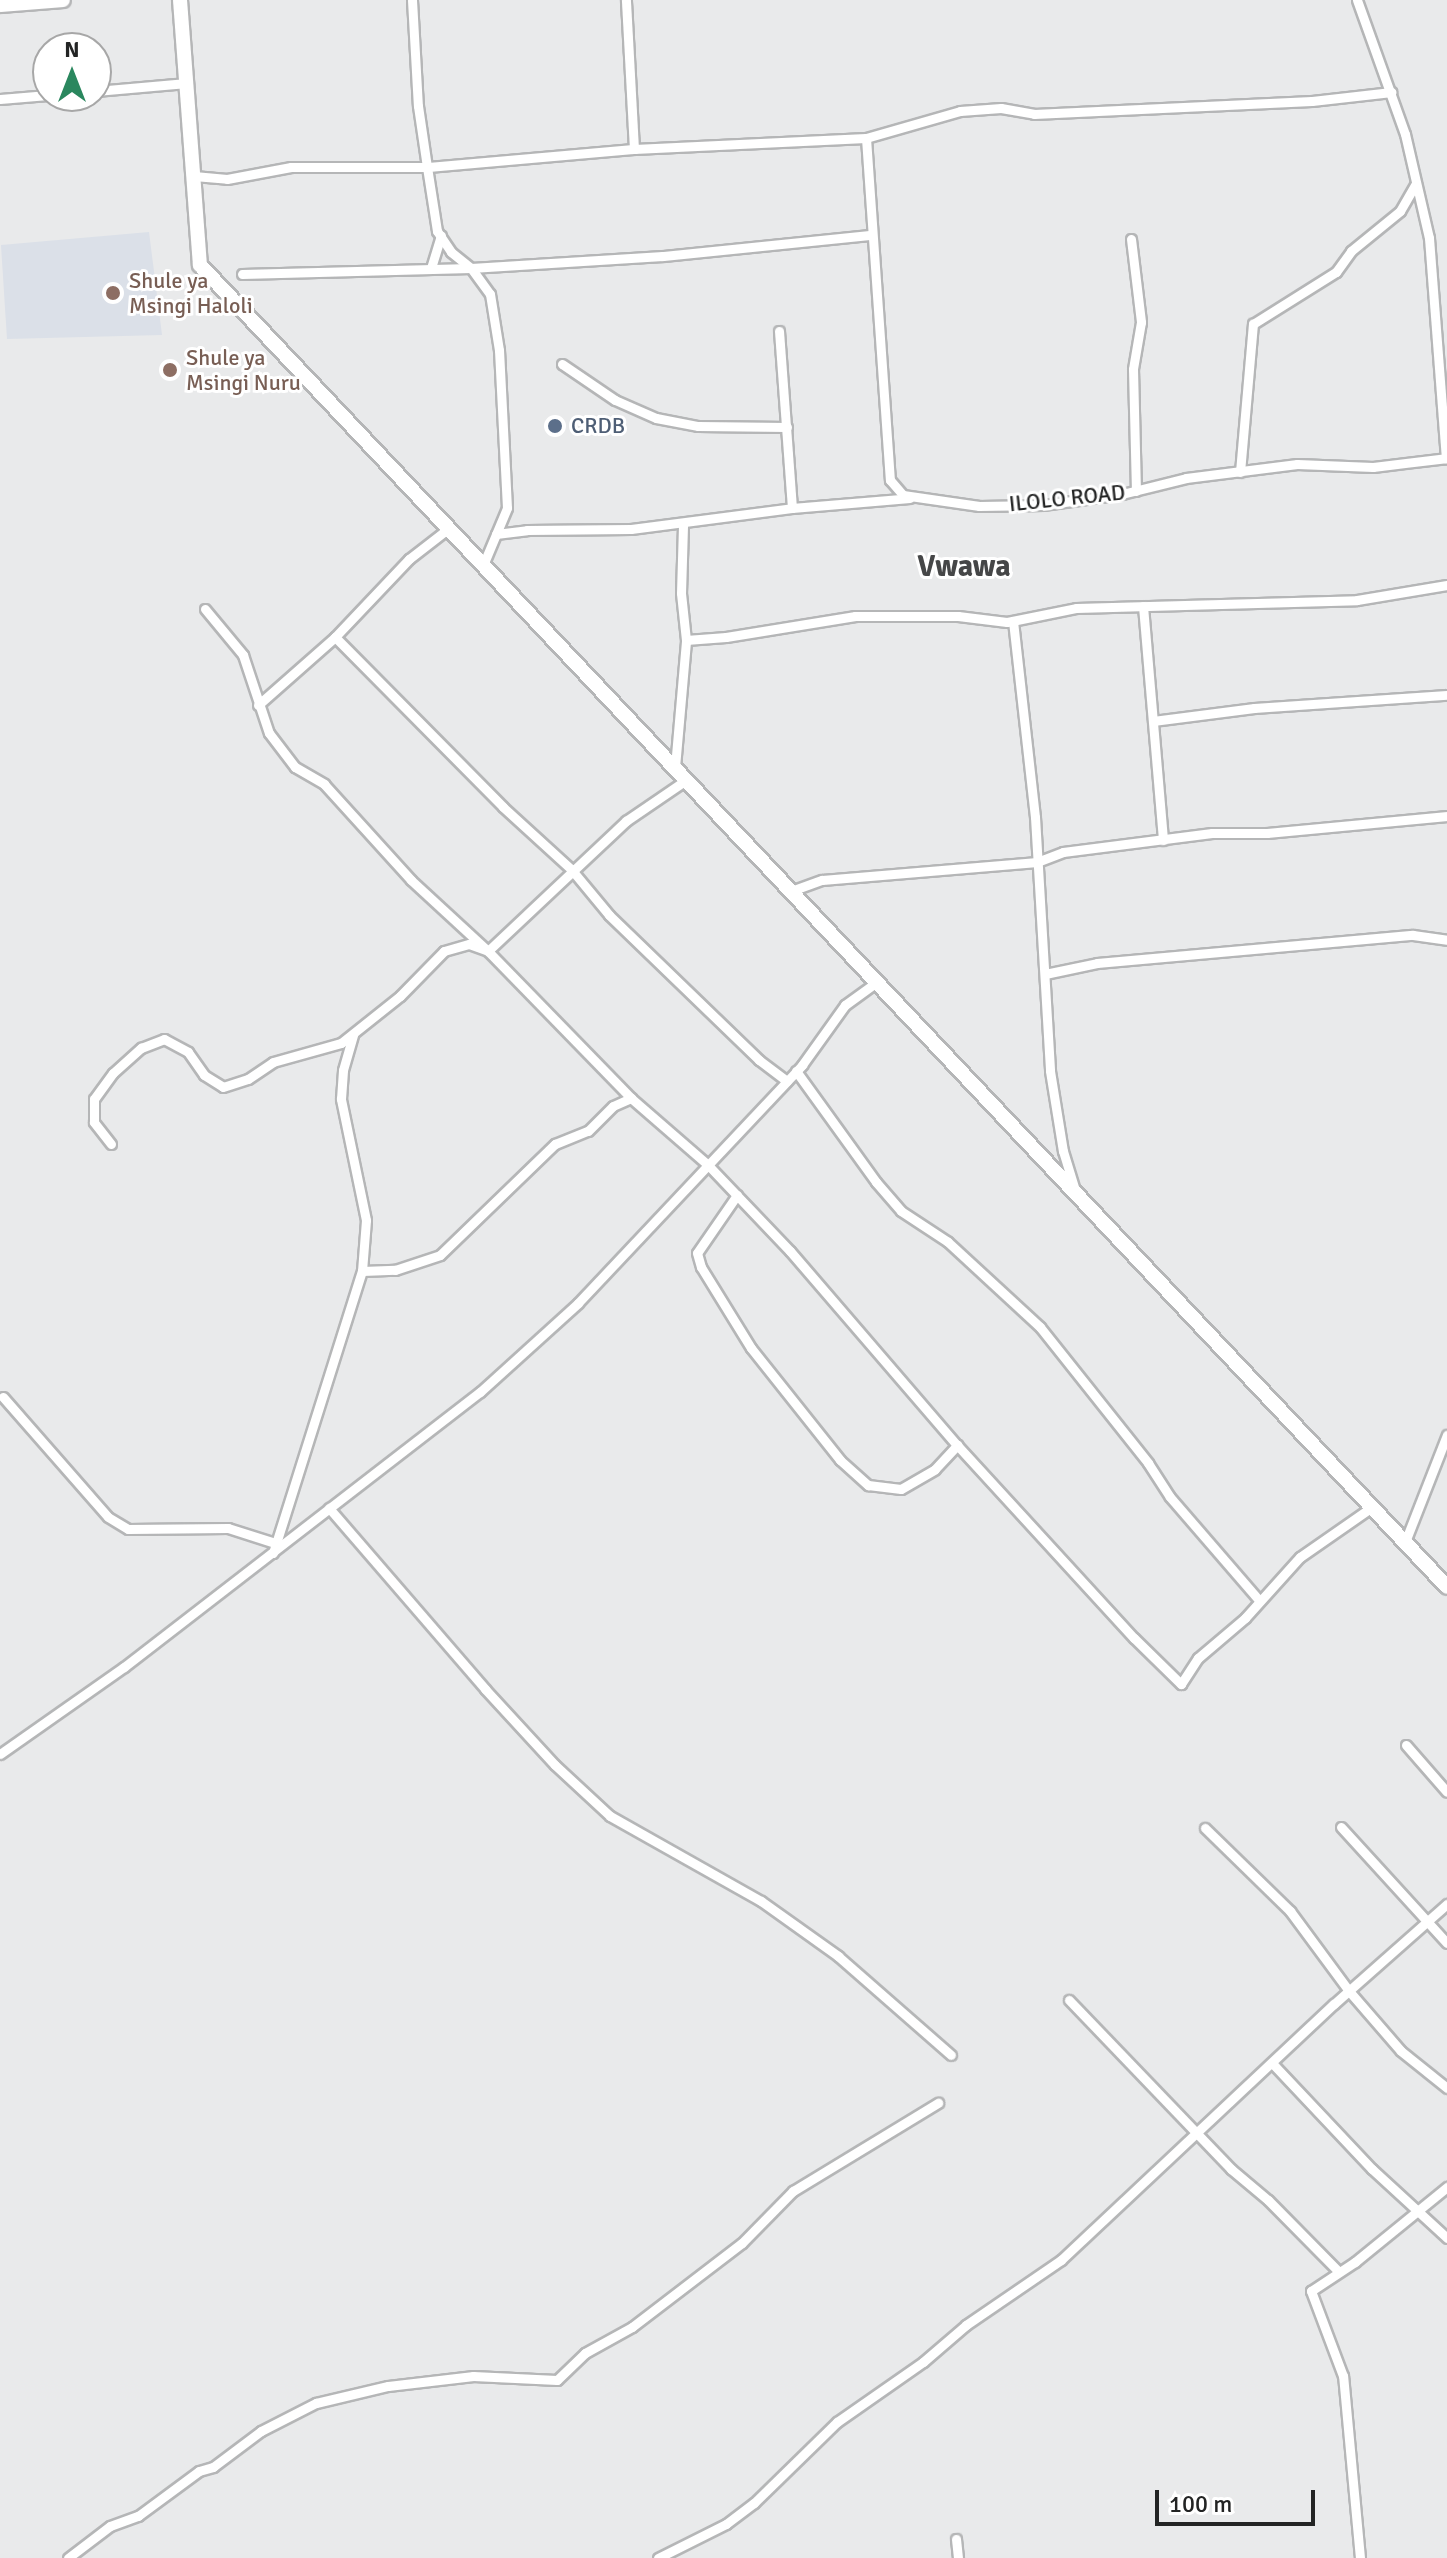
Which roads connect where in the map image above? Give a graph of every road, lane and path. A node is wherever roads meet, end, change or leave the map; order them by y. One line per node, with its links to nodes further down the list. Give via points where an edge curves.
1 (63, 0): 6 (street)
2 (180, 0): 7 (street)
3 (412, 0): 14 (street)
4 (626, 0): 13 (street)
5 (1357, 0): 9 (street)
6 (0, 5)
7 (187, 83): 8 (street); 15 (street)
8 (112, 90)
9 (1391, 92): 12 (street, via 1034,114 1001,108 960,111); 16 (street)
10 (32, 96): 11 (street)
11 (0, 99)
12 (866, 138): 13 (street); 17 (street)
13 (634, 149): 14 (street)
14 (427, 167): 15 (street, via 291,167 227,179); 18 (street, via 430,202)
15 (194, 176): 32 (street, via 200,265)
16 (1416, 183): 26 (street, via 1433,274); 27 (street, via 1400,211 1351,251 1336,272 1253,324)
17 (870, 235): 21 (street); 29 (street, via 890,480 903,495)
18 (441, 236): 20 (street); 21 (street)
19 (1131, 239): 28 (street, via 1141,322 1133,369)
20 (431, 268): 21 (street); 22 (street)
21 (471, 268): 33 (street, via 490,294 499,350 507,508)
22 (242, 274)
23 (779, 331): 25 (street)
24 (562, 364): 25 (street, via 615,400 656,418 698,426)
25 (787, 427): 30 (street)
26 (1447, 458): 27 (street, ILOLO ROAD, via 1373,467 1297,464)
27 (1240, 472): 28 (street, ILOLO ROAD)
28 (1136, 491): 29 (street, ILOLO ROAD, via 1043,505 979,506)
29 (915, 498): 30 (street, ILOLO ROAD)
30 (792, 508): 31 (street, ILOLO ROAD)
31 (683, 524): 33 (street, ILOLO ROAD); 40 (street)
32 (449, 528): 34 (street); 39 (street, via 409,559)
33 (496, 534): 34 (street)
34 (483, 565): 44 (street)
35 (1447, 585): 36 (street, via 1357,600)
36 (1143, 606): 38 (street, via 1076,608); 43 (street)
37 (205, 609): 42 (street, via 243,655)
38 (1013, 621): 40 (street, via 855,616); 48 (street)
39 (335, 637): 42 (street); 49 (street)
40 (686, 640): 44 (street)
41 (1447, 695): 43 (street, via 1254,708)
42 (258, 705): 52 (street, via 269,733 295,767 324,784 411,880)
43 (1153, 721): 47 (street)
44 (675, 767): 45 (street)
45 (686, 780): 49 (street, via 626,821); 50 (street)
46 (1447, 816): 47 (street)
47 (1163, 840): 48 (street, via 1063,852)
48 (1037, 862): 50 (street, via 896,871 822,880); 53 (street)
49 (571, 869): 52 (street); 57 (street, via 609,915)
50 (791, 891): 54 (street)
51 (1447, 940): 53 (street, via 1413,935 1097,963)
52 (488, 951): 55 (street, via 469,944 444,951); 58 (street)
53 (1045, 974): 61 (street, via 1050,1071)
54 (877, 982): 56 (street, via 845,1005); 61 (street)
55 (353, 1034): 59 (street, via 341,1043 273,1062 248,1079 223,1087 204,1075 188,1052 164,1039 141,1048 94,1099 94,1122); 63 (street, via 341,1099 366,1220)
56 (796, 1071): 57 (street); 72 (street, via 901,1211 948,1242 1040,1327 1170,1497)
57 (787, 1081): 60 (street)
58 (631, 1098): 60 (street); 63 (street, via 613,1106 588,1131 555,1144 440,1255 395,1270)
59 (111, 1144)
60 (708, 1165): 62 (street); 68 (street, via 578,1303 480,1392)
61 (1075, 1192): 67 (street)
62 (737, 1195): 66 (street); 66 (street, via 697,1253 701,1267 751,1348 840,1460 868,1485 901,1489 935,1469)
63 (362, 1271): 70 (street)
64 (3, 1397): 70 (street, via 108,1517 128,1529 228,1528)
65 (1447, 1435): 69 (street)
66 (957, 1445): 72 (street, via 1181,1684 1198,1658)
67 (1372, 1507): 69 (street); 72 (street, via 1300,1557)
68 (329, 1508): 70 (street); 83 (street, via 485,1689 610,1816 761,1901 838,1956)
69 (1405, 1542): 71 (street)
70 (274, 1548): 74 (street, via 124,1667)
71 (1447, 1587)
72 (1259, 1600)
73 (1406, 1745): 75 (street)
74 (0, 1754)
75 (1447, 1792)
76 (1341, 1827): 79 (street)
77 (1205, 1828): 81 (street, via 1290,1911)
78 (1447, 1904): 79 (street)
79 (1426, 1921): 80 (street); 81 (street)
80 (1447, 1943)
81 (1349, 1991): 84 (street); 85 (street, via 1401,2051)
82 (1069, 2000): 87 (street)
83 (951, 2055)
84 (1272, 2063): 87 (street); 89 (street, via 1372,2169)
85 (1447, 2088)
86 (938, 2103): 93 (street, via 793,2191 742,2243 632,2327 585,2353 557,2380 473,2376 388,2386 316,2403 261,2431)
87 (1197, 2133): 91 (street); 94 (street, via 1061,2260 837,2422 754,2503 726,2524)
88 (1447, 2187): 89 (street)
89 (1421, 2210): 90 (street); 91 (street)
90 (1447, 2238)
91 (1339, 2272): 96 (street, via 1311,2291 1343,2376)
92 (956, 2539): 95 (street)
93 (68, 2558)
94 (658, 2558)
95 (958, 2558)
96 (1360, 2558)

